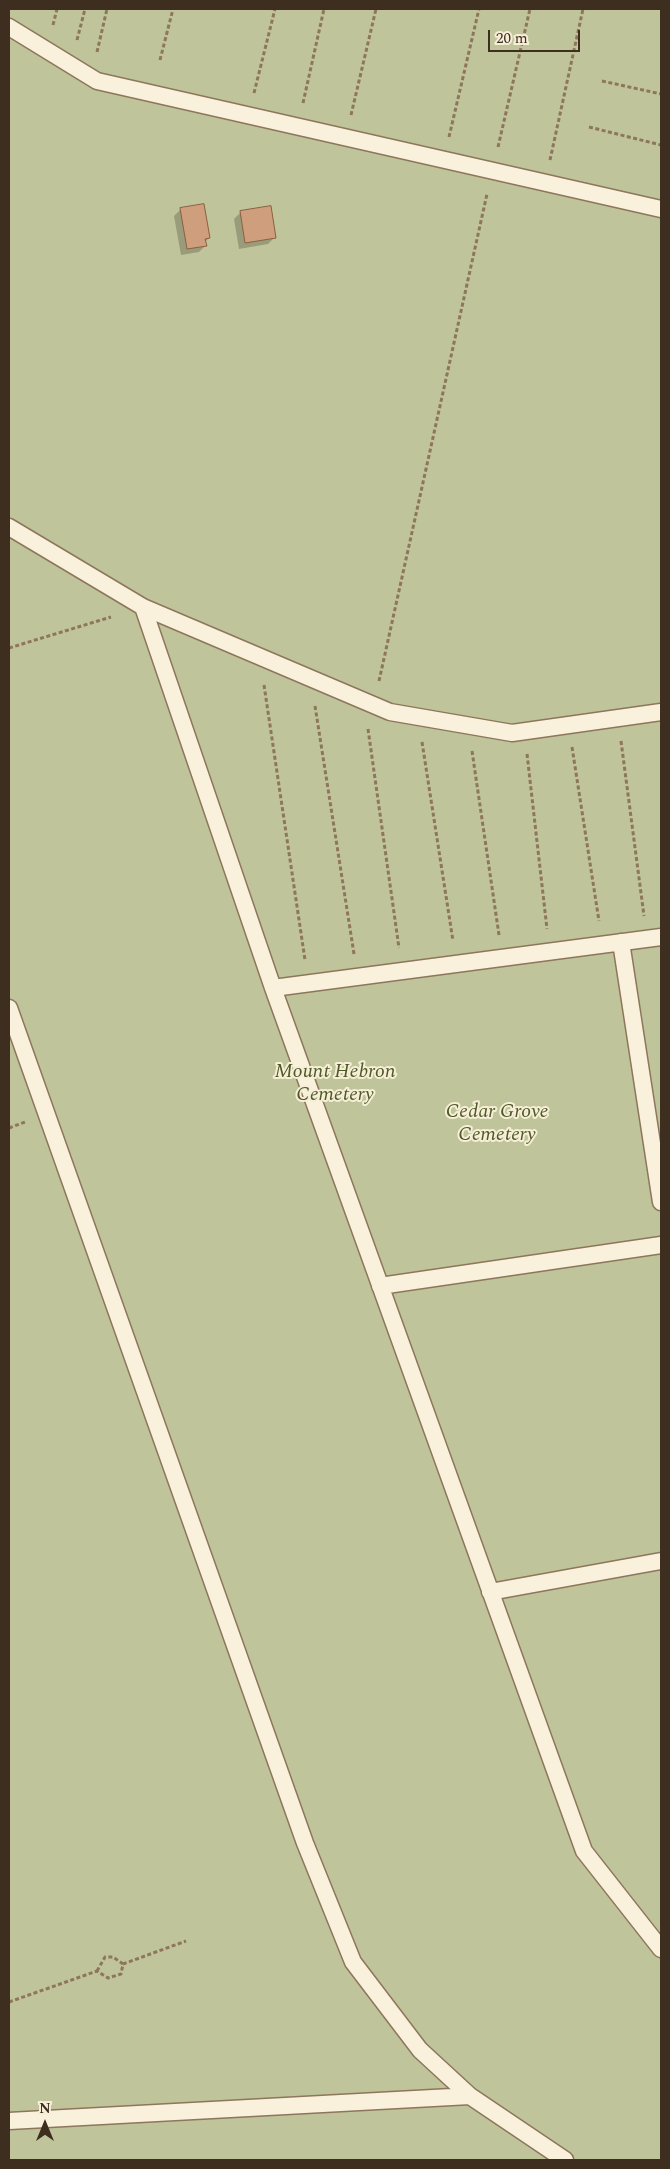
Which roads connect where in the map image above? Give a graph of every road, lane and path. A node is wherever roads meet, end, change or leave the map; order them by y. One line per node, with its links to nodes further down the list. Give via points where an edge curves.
1 (57, 9): 12 (path)
2 (85, 9): 13 (path)
3 (107, 9): 14 (path)
4 (173, 9): 15 (path)
5 (275, 9): 18 (path)
6 (324, 9): 19 (path)
7 (376, 9): 21 (path)
8 (480, 9): 23 (path)
9 (530, 9): 24 (path)
10 (584, 9): 25 (path)
11 (9, 27): 18 (lane, via 97,81)
12 (51, 33)
13 (76, 44)
14 (96, 53)
15 (160, 60)
16 (602, 80): 17 (path)
17 (661, 94)
18 (248, 115): 19 (lane)
19 (298, 126): 21 (lane)
20 (589, 127): 22 (path)
21 (346, 138): 23 (lane)
22 (661, 145)
23 (444, 159): 24 (lane)
24 (492, 170): 25 (lane); 32 (path)
25 (545, 182): 26 (lane)
26 (661, 209)
27 (9, 527): 28 (lane)
28 (142, 607): 29 (path); 30 (lane); 48 (lane)
29 (9, 648)
30 (260, 657): 31 (lane); 47 (path)
31 (311, 678): 32 (lane); 46 (path)
32 (369, 703): 34 (lane, via 390,712); 45 (path)
33 (661, 712): 35 (lane)
34 (418, 717): 36 (lane); 44 (path)
35 (618, 718): 37 (lane); 39 (path)
36 (468, 725): 38 (lane, via 512,733); 43 (path)
37 (568, 725): 38 (lane); 41 (path)
38 (524, 731): 42 (path)
39 (654, 938): 40 (lane)
40 (621, 942): 41 (lane); 50 (lane)
41 (602, 944): 42 (lane)
42 (550, 952): 43 (lane)
43 (503, 958): 44 (lane)
44 (457, 963): 45 (lane)
45 (402, 971): 46 (lane)
46 (357, 977): 47 (lane)
47 (308, 984): 48 (lane)
48 (273, 988): 52 (lane)
49 (9, 1008): 60 (lane, via 305,1843 353,1962 420,2050)
50 (661, 1202)
51 (661, 1245): 52 (lane)
52 (380, 1286): 54 (lane)
53 (661, 1561): 54 (lane)
54 (490, 1592): 56 (lane, via 584,1851)
55 (186, 1941): 57 (path)
56 (661, 1949)
57 (123, 1964): 58 (path, via 113,1957 105,1957); 58 (path, via 121,1974 108,1978)
58 (97, 1971): 59 (path)
59 (9, 2002)
60 (470, 2096): 61 (lane); 62 (lane)
61 (9, 2120)
62 (565, 2160)

